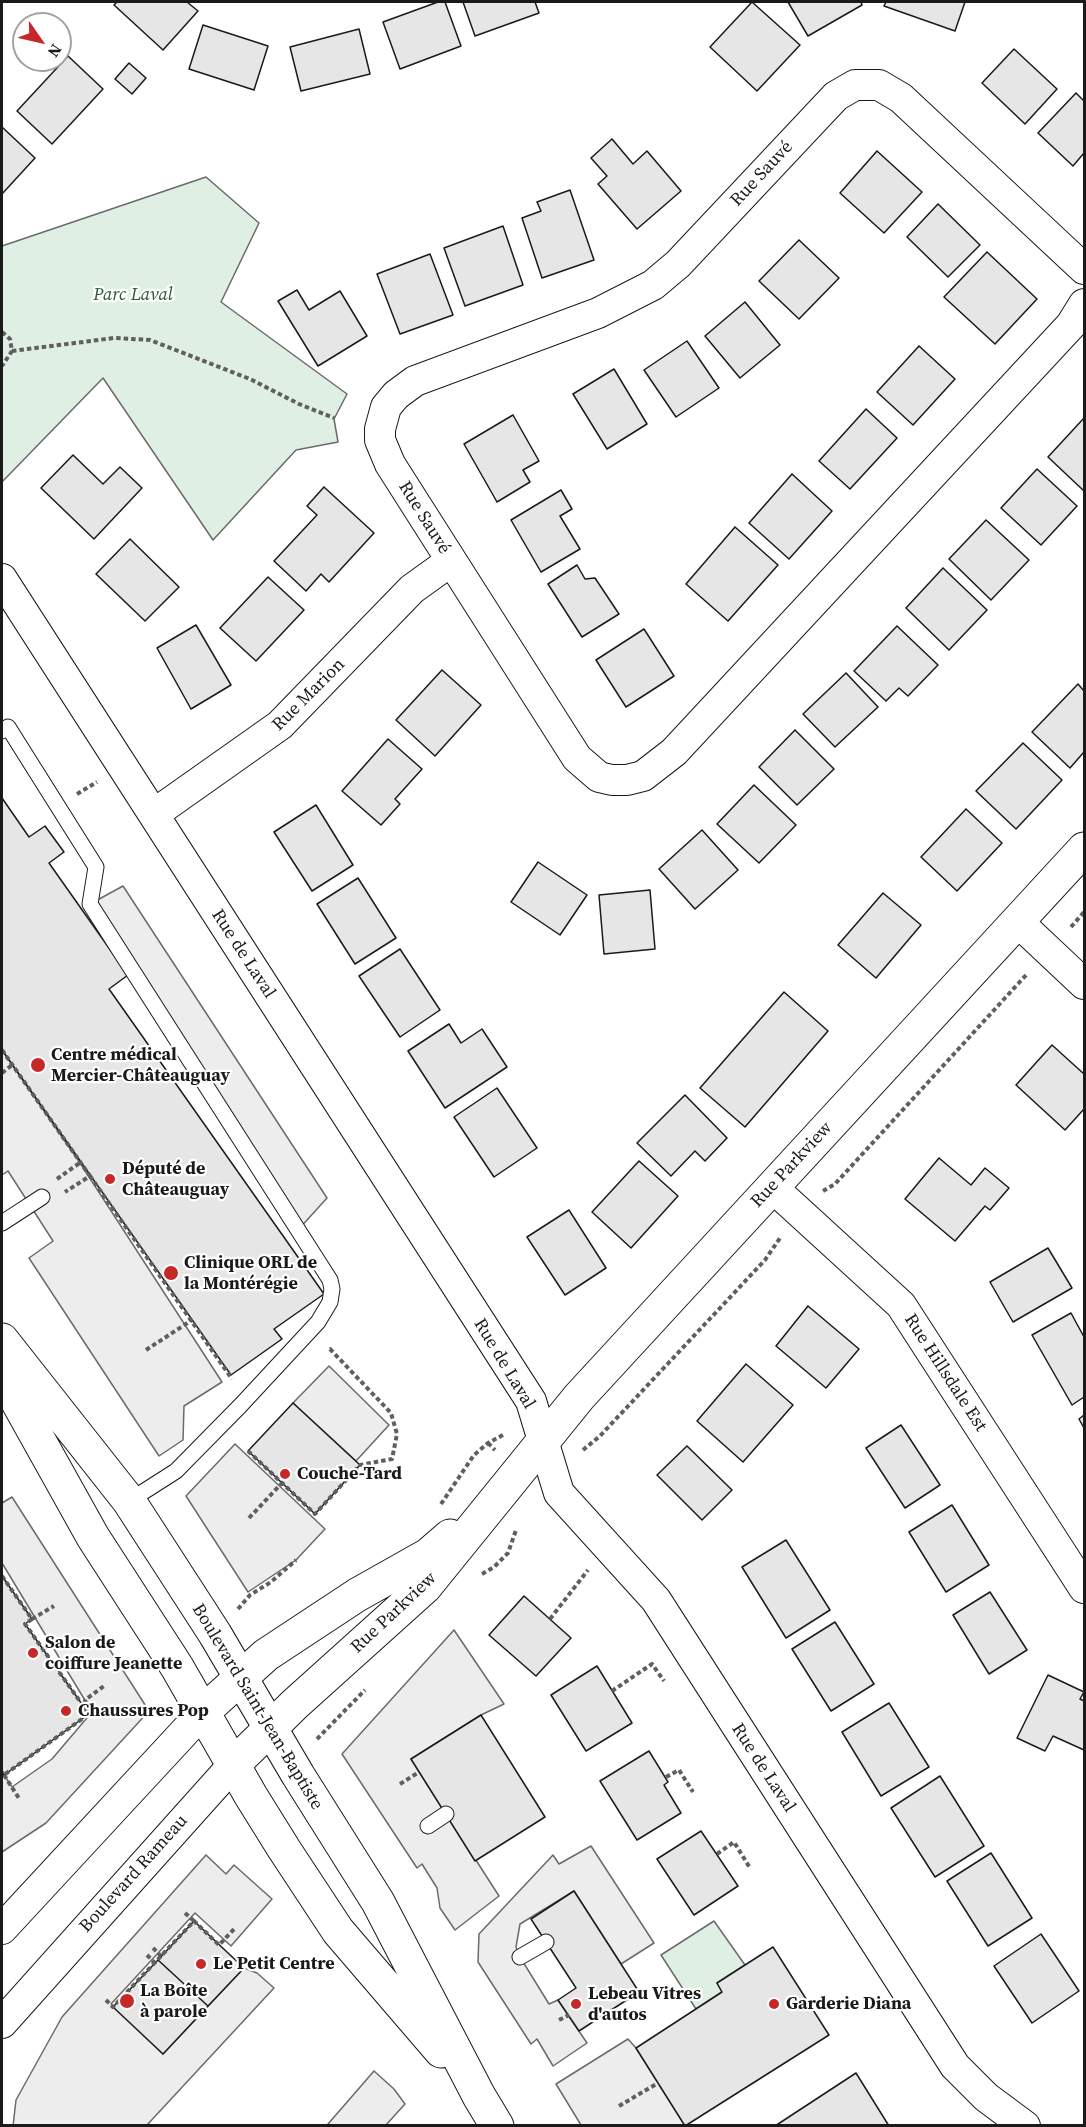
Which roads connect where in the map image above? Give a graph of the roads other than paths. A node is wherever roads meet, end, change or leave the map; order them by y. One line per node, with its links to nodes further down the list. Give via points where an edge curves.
1 (1084, 270): 3 (street, Rue Sauvé, via 901,98 879,85 855,85 827,105 678,264 652,285 598,314 415,381 396,395 382,417 383,452)
2 (1084, 304): 3 (street, Rue Sauvé, via 1071,325 747,675 674,752 642,776 612,780 599,777 577,758)
3 (452, 561): 6 (street, Rue Marion, via 412,589 280,725)
4 (2, 579): 6 (street, Rue de Laval)
5 (2, 731): 17 (lane, via 8,727 96,867 90,904 330,1280 330,1302 296,1347 182,1466)
6 (154, 814): 15 (street, Rue de Laval, via 531,1401)
7 (1084, 849): 8 (main road, Rue Parkview)
8 (1017, 921): 9 (street); 10 (main road, Rue Parkview)
9 (1084, 984)
10 (772, 1187): 15 (main road, Rue Parkview); 18 (street, Rue Hillsdale Est, via 901,1305)
11 (42, 1197): 12 (lane)
12 (2, 1223)
13 (2, 1340): 17 (main road, Boulevard Saint-Jean-Baptiste)
14 (2, 1374): 20 (main road, Boulevard Saint-Jean-Baptiste, via 93,1537)
15 (542, 1442): 16 (main road, Rue Parkview); 31 (street, Rue de Laval, via 560,1493 656,1600 955,2066 986,2097)
16 (506, 1487): 19 (main road, Rue Parkview, via 429,1555 284,1642); 21 (main road, Rue Parkview, via 425,1587)
17 (129, 1501): 19 (main road, Boulevard Saint-Jean-Baptiste)
18 (1084, 1588)
19 (241, 1677): 20 (main road); 21 (main road, Boulevard Saint-Jean-Baptiste)
20 (203, 1712): 22 (main road, Boulevard Saint-Jean-Baptiste); 25 (street)
21 (271, 1728): 22 (main road, Boulevard Rameau); 29 (main road, Boulevard Saint-Jean-Baptiste, via 378,1902)
22 (234, 1764): 28 (street, Boulevard Rameau); 29 (main road, Boulevard Saint-Jean-Baptiste, via 338,1931)
23 (446, 1815): 24 (lane)
24 (428, 1826)
25 (2, 1929)
26 (546, 1942): 27 (lane)
27 (520, 1957)
28 (2, 2023)
29 (479, 2096): 30 (main road, Boulevard Saint-Jean-Baptiste)
30 (497, 2126)
31 (1025, 2126)

